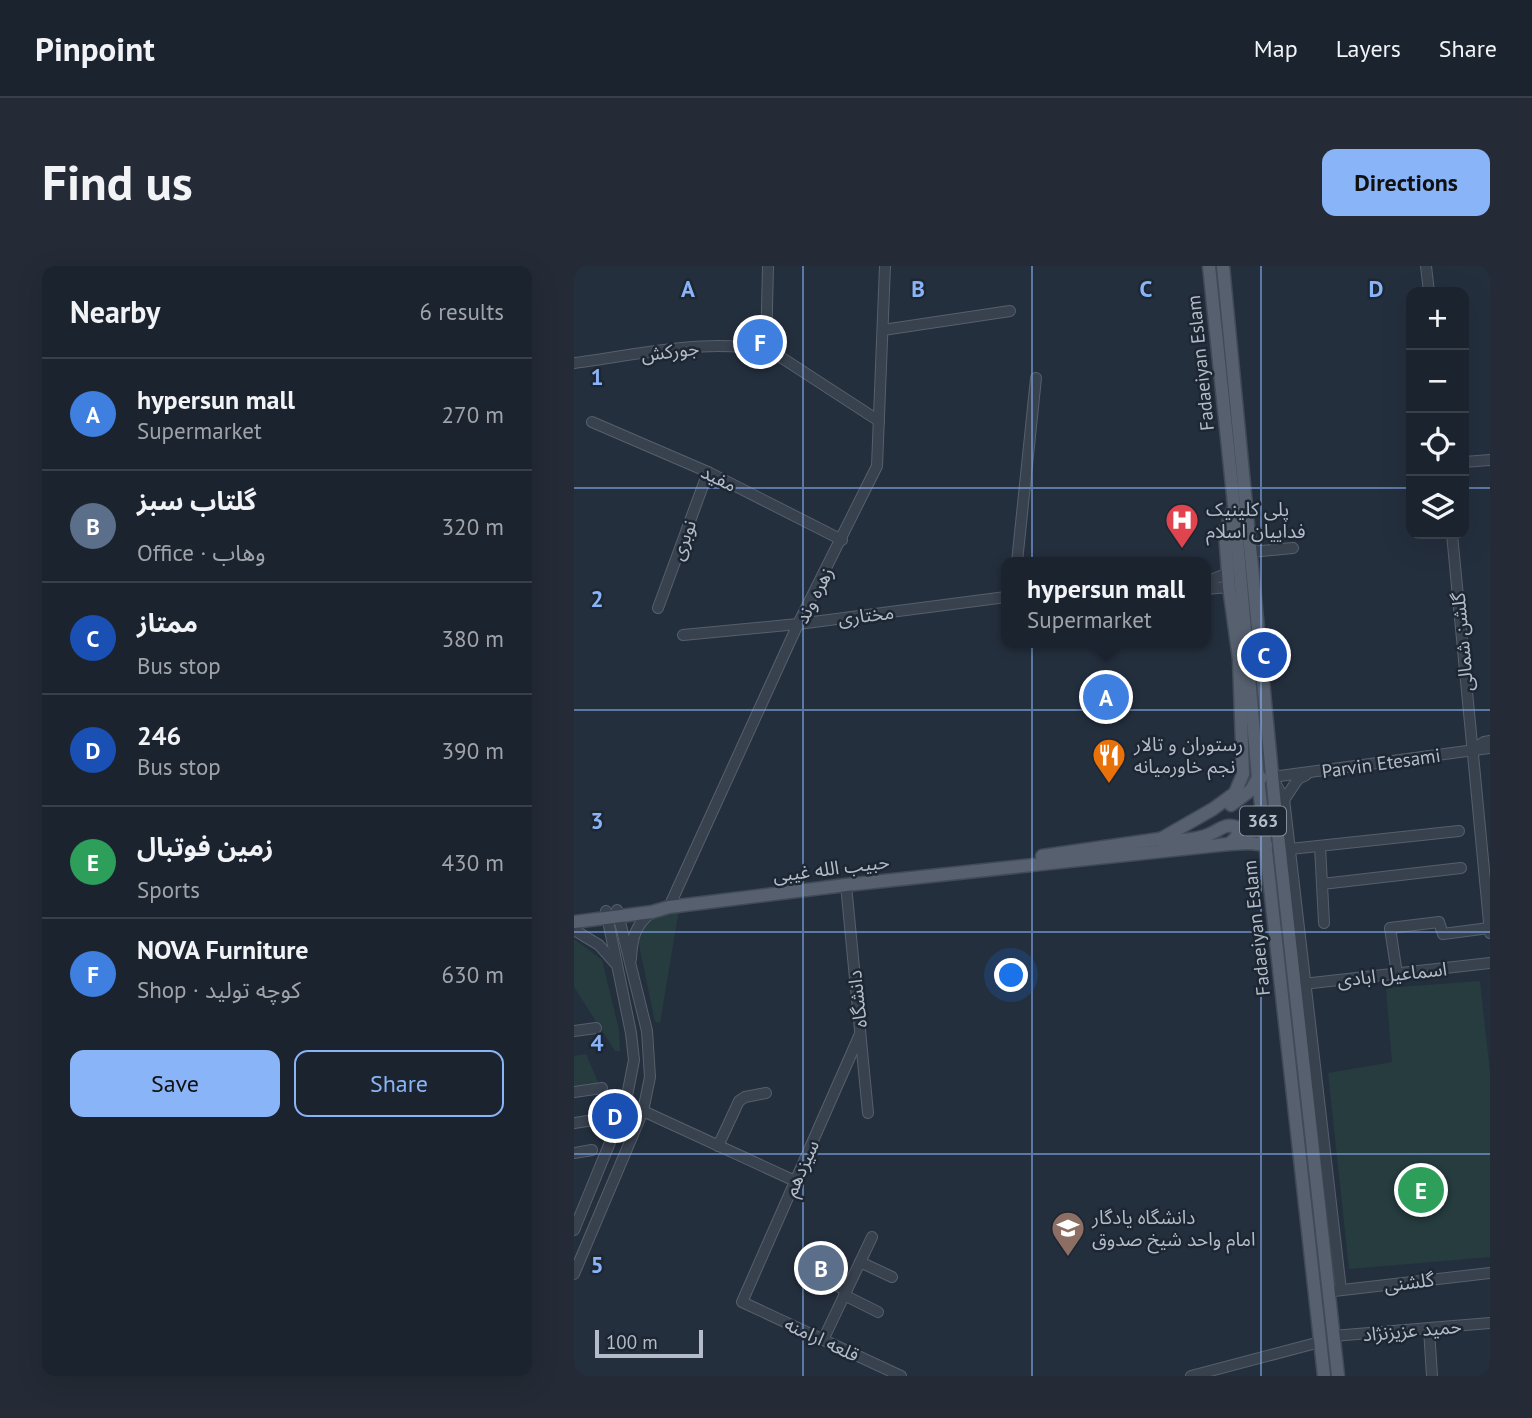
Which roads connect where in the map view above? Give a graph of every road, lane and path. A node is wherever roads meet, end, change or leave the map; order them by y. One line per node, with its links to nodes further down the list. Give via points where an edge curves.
1 (768, 266): 9 (street)
2 (885, 266): 8 (street, زهره وند)
3 (1209, 266): 17 (main road, Fadaeiyan Eslam / 363)
4 (1223, 266): 21 (main road, Fadaeiyan Eslam / 363)
5 (1426, 266): 6 (street)
6 (1428, 287)
7 (1010, 310): 8 (street)
8 (883, 330): 12 (street, زهره وند)
9 (766, 351): 10 (street, جورکش, via 706,346); 12 (street)
10 (574, 363)
11 (1036, 378): 22 (street)
12 (879, 421): 19 (street, زهره وند, via 877,466)
13 (592, 422): 16 (street, مفید)
14 (1490, 460): 15 (street)
15 (1469, 462)
16 (708, 472): 19 (street, مفید); 28 (street, نوبری)
17 (1234, 505): 23 (main road, via 1226,533); 36 (main road, Fadaeiyan Eslam / 363)
18 (1452, 539): 33 (street, گلشن شمالی)
19 (842, 540): 29 (street, زهره وند)
20 (1293, 548): 21 (street)
21 (1250, 552): 35 (main road, Fadaeiyan Eslam / 363)
22 (1018, 557)
23 (1228, 573): 24 (street); 25 (main road)
24 (1211, 580)
25 (1229, 587): 26 (street); 40 (main road, via 1239,659 1243,774 1235,793)
26 (1211, 589)
27 (1001, 598): 29 (street, مختاری)
28 (658, 608)
29 (798, 624): 30 (street, مختاری); 51 (street, زهره وند)
30 (683, 635)
31 (1490, 741): 33 (street)
32 (1490, 748): 33 (street, Parvin Etesami)
33 (1471, 750): 34 (street, Parvin Etesami); 45 (street, گلشن شمالی)
34 (1310, 772): 35 (street, Parvin Etesami); 37 (street, via 1298,779)
35 (1272, 777): 36 (main road); 37 (street); 38 (main road, Fadaeiyan Eslam / 363)
36 (1258, 778): 40 (main road, حبیب الله غیبی, via 1251,790 1210,820); 42 (main road, Fadaeiyan Eslam / 363)
37 (1284, 799): 38 (street); 44 (street)
38 (1276, 816): 64 (main road, Fadaeiyan Eslam / 363)
39 (1459, 831): 43 (street)
40 (1159, 840): 41 (main road, via 1201,837 1232,825 1238,836); 47 (main road, حبیب الله غیبی, via 1027,858)
41 (1229, 844): 42 (main road, حبیب الله غیبی); 47 (main road, حبیب الله غیبی)
42 (1266, 845): 96 (main road, Fadaeiyan Eslam / 363)
43 (1320, 846): 44 (street); 48 (street)
44 (1290, 849): 64 (street)
45 (1486, 860): 50 (street, گلشن شمالی)
46 (1461, 868): 48 (street)
47 (998, 869): 49 (main road, حبیب الله غیبی)
48 (1322, 884): 56 (street)
49 (846, 885): 51 (main road, حبیب الله غیبی); 67 (street, دانشگاه)
50 (1488, 887): 57 (street, گلشن شمالی)
51 (669, 907): 52 (main road, حبیب الله غیبی); 54 (main road, حبیب الله غیبی, via 653,905)
52 (652, 912): 54 (main road, حبیب الله غیبی); 62 (street, via 633,937)
53 (574, 913): 54 (main road, حبیب الله غیبی)
54 (612, 914): 55 (main road, حبیب الله غیبی); 61 (street); 62 (street)
55 (574, 922)
56 (1324, 923)
57 (1489, 928): 59 (street, گلشن شمالی); 63 (street, via 1443,934 1438,922 1390,928)
58 (574, 930): 61 (street, via 599,944)
59 (1490, 933)
60 (1490, 963): 63 (street, اسماعیل ابادی)
61 (619, 970): 79 (street, via 634,1060 631,1084)
62 (631, 974): 71 (street, via 650,1054)
63 (1397, 974): 64 (street, اسماعیل ابادی)
64 (1300, 985): 88 (main road, Fadaeiyan Eslam / 363)
65 (596, 1028): 66 (street)
66 (574, 1031)
67 (860, 1034): 72 (street, دانشگاه); 78 (street, سیزدهم)
68 (602, 1088): 69 (street)
69 (574, 1092)
70 (766, 1093): 75 (street, via 739,1101)
71 (643, 1111): 75 (street); 80 (street)
72 (868, 1113)
73 (601, 1119): 74 (street)
74 (574, 1124)
75 (718, 1146): 78 (street)
76 (592, 1150): 77 (street)
77 (574, 1153)
78 (795, 1181): 90 (street, سیزدهم)
79 (578, 1217): 80 (street); 81 (street)
80 (596, 1220): 86 (street)
81 (574, 1230)
82 (872, 1237): 83 (street)
83 (860, 1262): 87 (street); 89 (street)
84 (802, 1269): 89 (street)
85 (1490, 1273): 88 (street, گلشنی)
86 (574, 1274)
87 (892, 1277)
88 (1335, 1291): 94 (main road, Fadaeiyan Eslam / 363)
89 (845, 1293): 91 (street); 95 (street)
90 (742, 1302): 95 (street, قلعه ارامنه)
91 (878, 1312)
92 (1490, 1322): 93 (street, حمید عزیزنژاد)
93 (1429, 1329): 94 (street, حمید عزیزنژاد); 103 (street)
94 (1333, 1336): 102 (main road, Fadaeiyan Eslam / 363)
95 (823, 1340): 97 (street, قلعه ارامنه)
96 (1320, 1342): 100 (street); 101 (main road, Fadaeiyan Eslam / 363)
97 (878, 1365): 98 (street); 99 (street, قلعه ارامنه)
98 (873, 1376)
99 (901, 1376)
100 (1191, 1376)
101 (1324, 1376)
102 (1338, 1376)
103 (1432, 1376)

